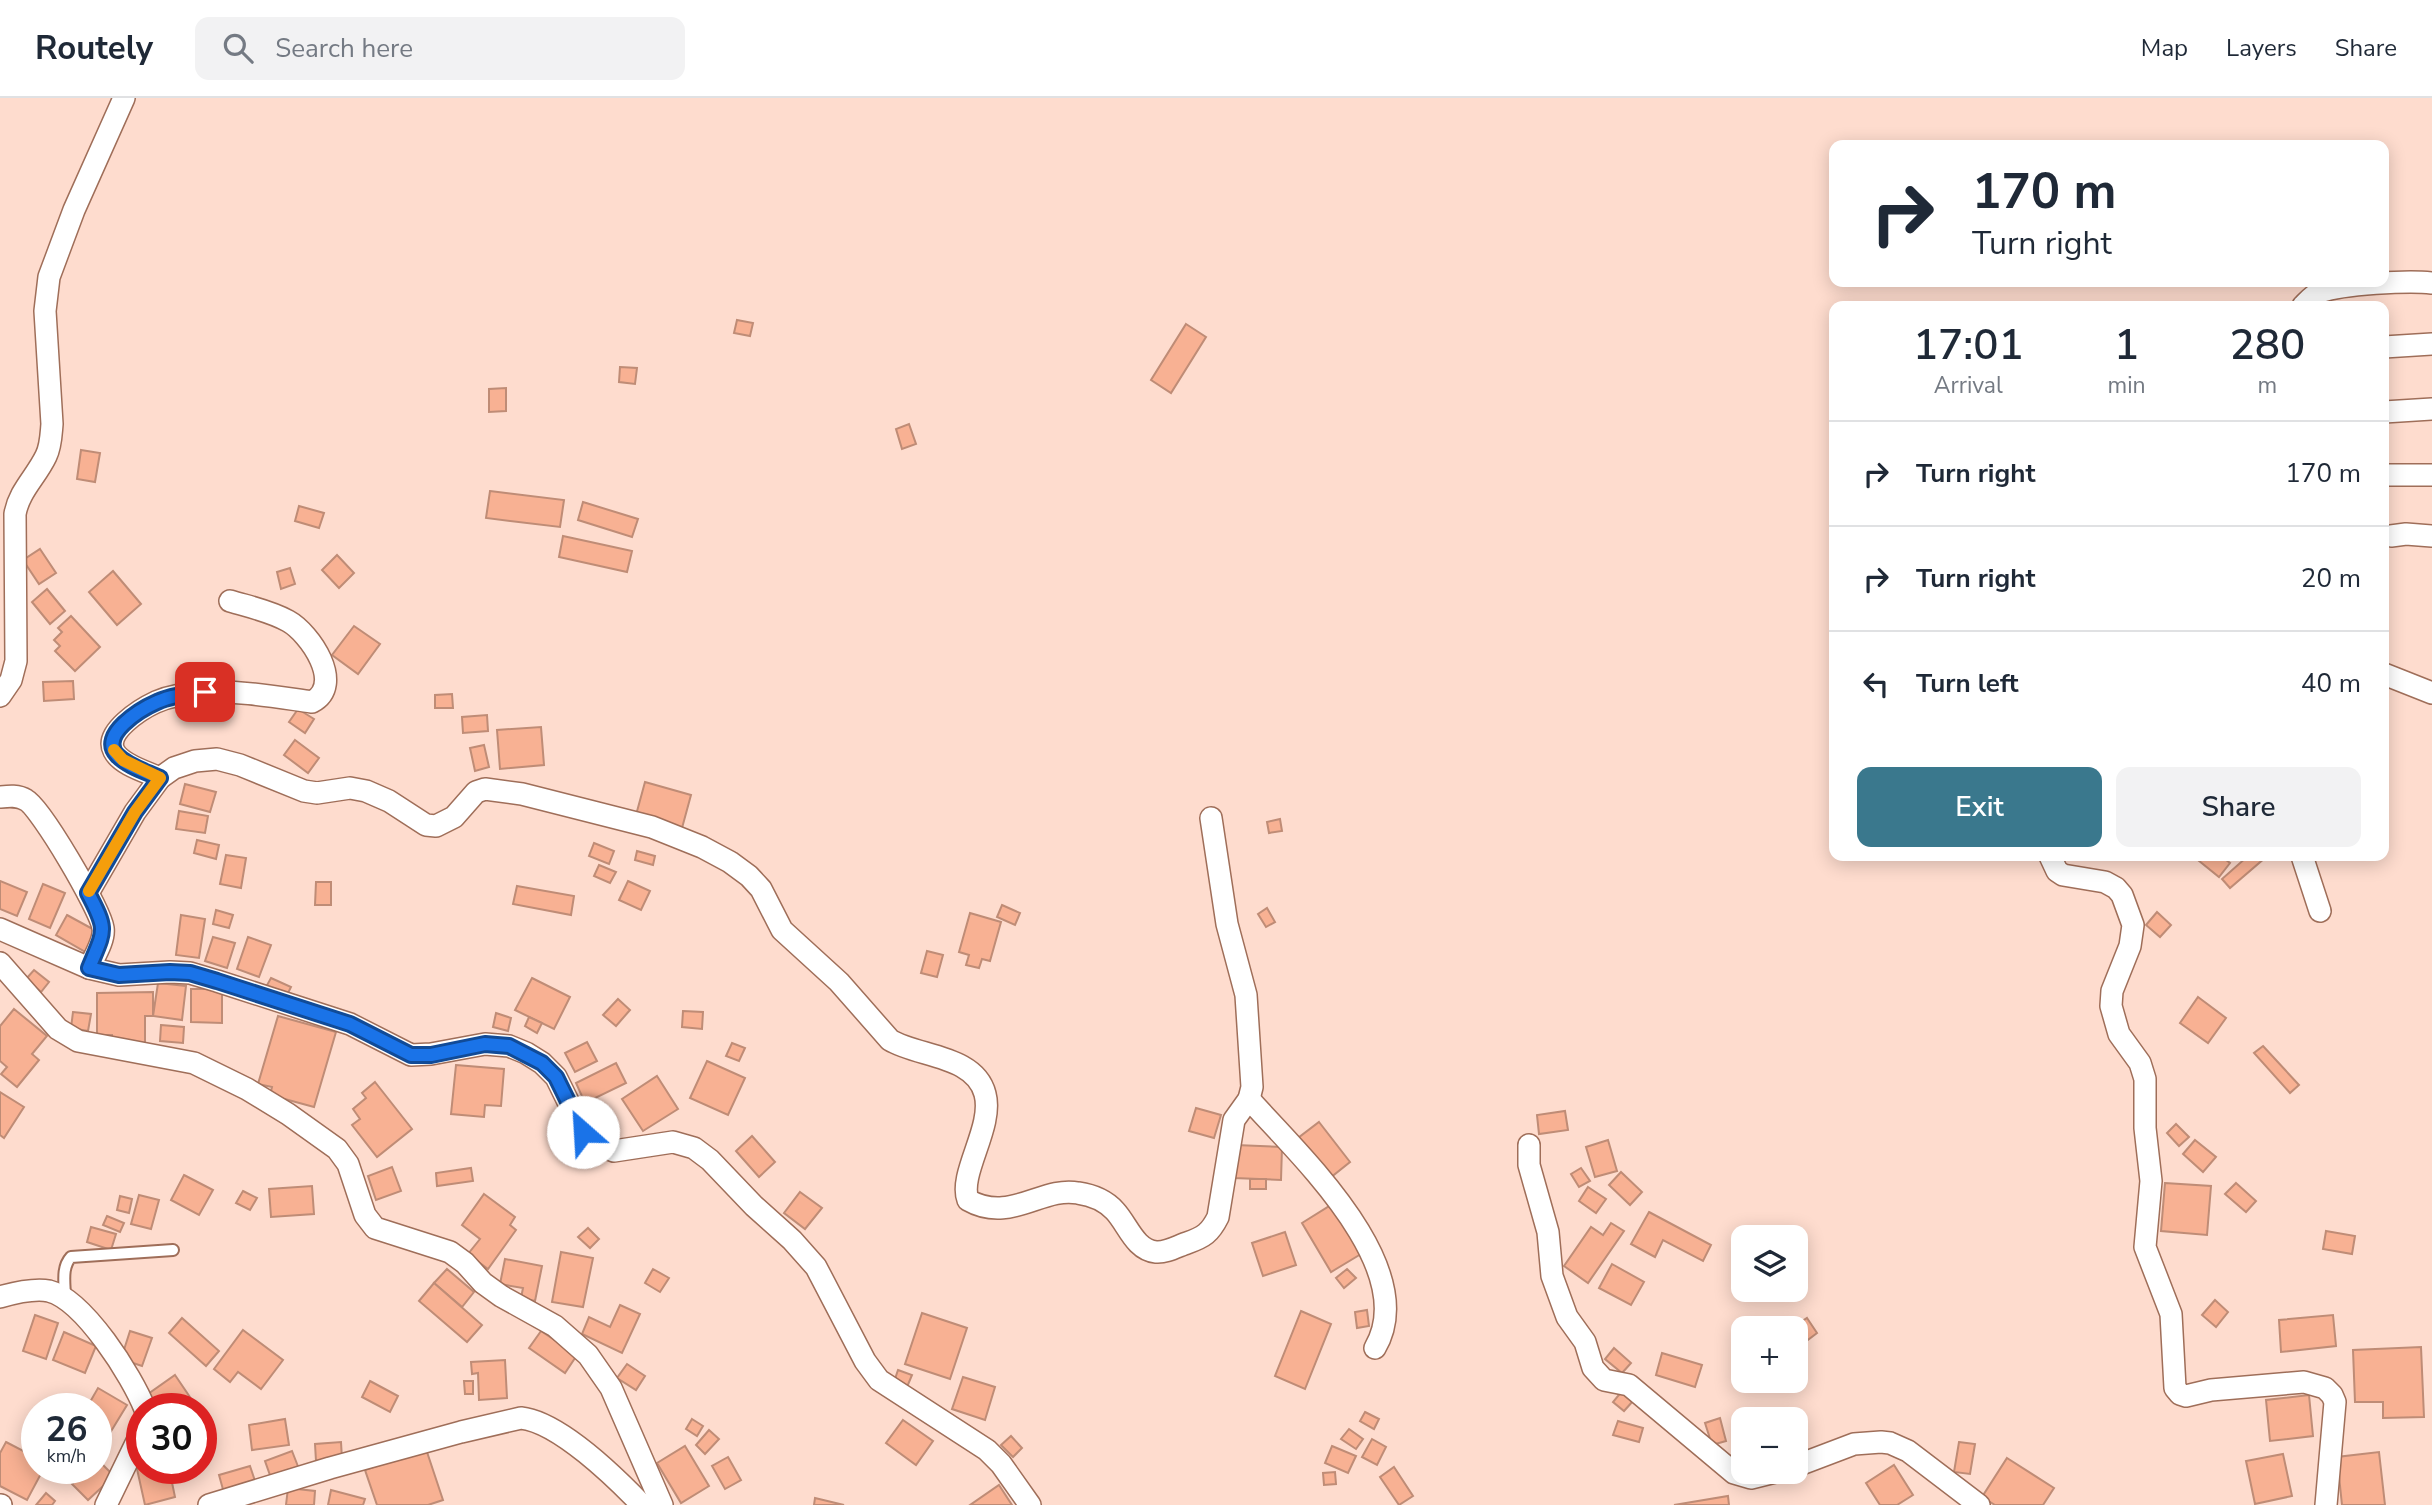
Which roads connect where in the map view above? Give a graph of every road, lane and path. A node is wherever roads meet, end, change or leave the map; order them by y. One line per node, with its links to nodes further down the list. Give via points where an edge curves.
1 (124, 98): 17 (street, via 55,257 45,294 51,443 16,507 16,661)
2 (2389, 283): 3 (street)
3 (2432, 284)
4 (2355, 287): 5 (street, via 2321,292)
5 (2308, 301)
6 (2432, 344): 7 (street)
7 (2389, 347)
8 (2432, 409): 9 (street)
9 (2389, 412)
10 (2389, 475): 11 (street)
11 (2432, 475)
12 (2391, 536): 13 (street)
13 (2432, 536)
14 (230, 601): 18 (street, via 274,613 308,637 327,679 324,690 312,702 205,692 156,702 122,724 112,745 123,760)
15 (2389, 676): 16 (street)
16 (2432, 692)
17 (0, 696)
18 (160, 778): 23 (street); 28 (street, via 184,764 217,759 304,791 366,790 418,822 436,826 454,817 476,793 495,789 622,818 702,847 761,888 782,930 839,982 890,1040 954,1063 981,1083 987,1107 966,1186 968,1200 975,1204 1016,1208 1075,1192 1103,1201 1146,1250 1159,1252 1205,1237 1218,1217 1234,1120)
19 (0, 797): 23 (street, via 27,800 38,811)
20 (1212, 818): 28 (street, via 1227,924 1246,995 1252,1077)
21 (2052, 861): 44 (street, via 2063,875 2116,888 2133,925 2111,1006 2119,1034 2140,1063 2145,1079 2151,1181 2145,1247 2171,1314 2175,1388 2186,1396 2304,1381 2325,1388 2336,1402)
22 (2304, 861): 24 (street)
23 (88, 893): 27 (street, via 104,932)
24 (2320, 911)
25 (0, 929): 27 (street)
26 (0, 963): 41 (street, via 58,1029 78,1041 194,1063 288,1114 337,1149 375,1228 450,1252 483,1283 555,1326 587,1355 611,1388)
27 (89, 968): 42 (street, via 119,975 190,973 350,1024 411,1055 485,1044 509,1046 542,1063 556,1077 583,1132 594,1143 614,1151 673,1142 694,1148 816,1267 879,1380 987,1450)
28 (1249, 1099): 33 (street, via 1341,1205 1370,1250 1384,1282 1386,1302 1382,1336)
29 (1529, 1145): 37 (street, via 1529,1165 1548,1232 1552,1276 1593,1368 1604,1380 1629,1385)
30 (173, 1250): 32 (lane, via 71,1257 64,1271)
31 (0, 1297): 32 (street, via 40,1290)
32 (65, 1298): 34 (street, via 120,1363)
33 (1375, 1348)
34 (136, 1393)
35 (1808, 1461): 43 (street, via 1854,1444 1890,1443 1908,1451)
36 (126, 1464): 38 (street)
37 (1731, 1470)
38 (106, 1505)
39 (209, 1505): 40 (street, via 521,1418 550,1427 615,1477)
40 (642, 1505)
41 (662, 1505)
42 (1030, 1505)
43 (1979, 1505)
44 (2326, 1505)

